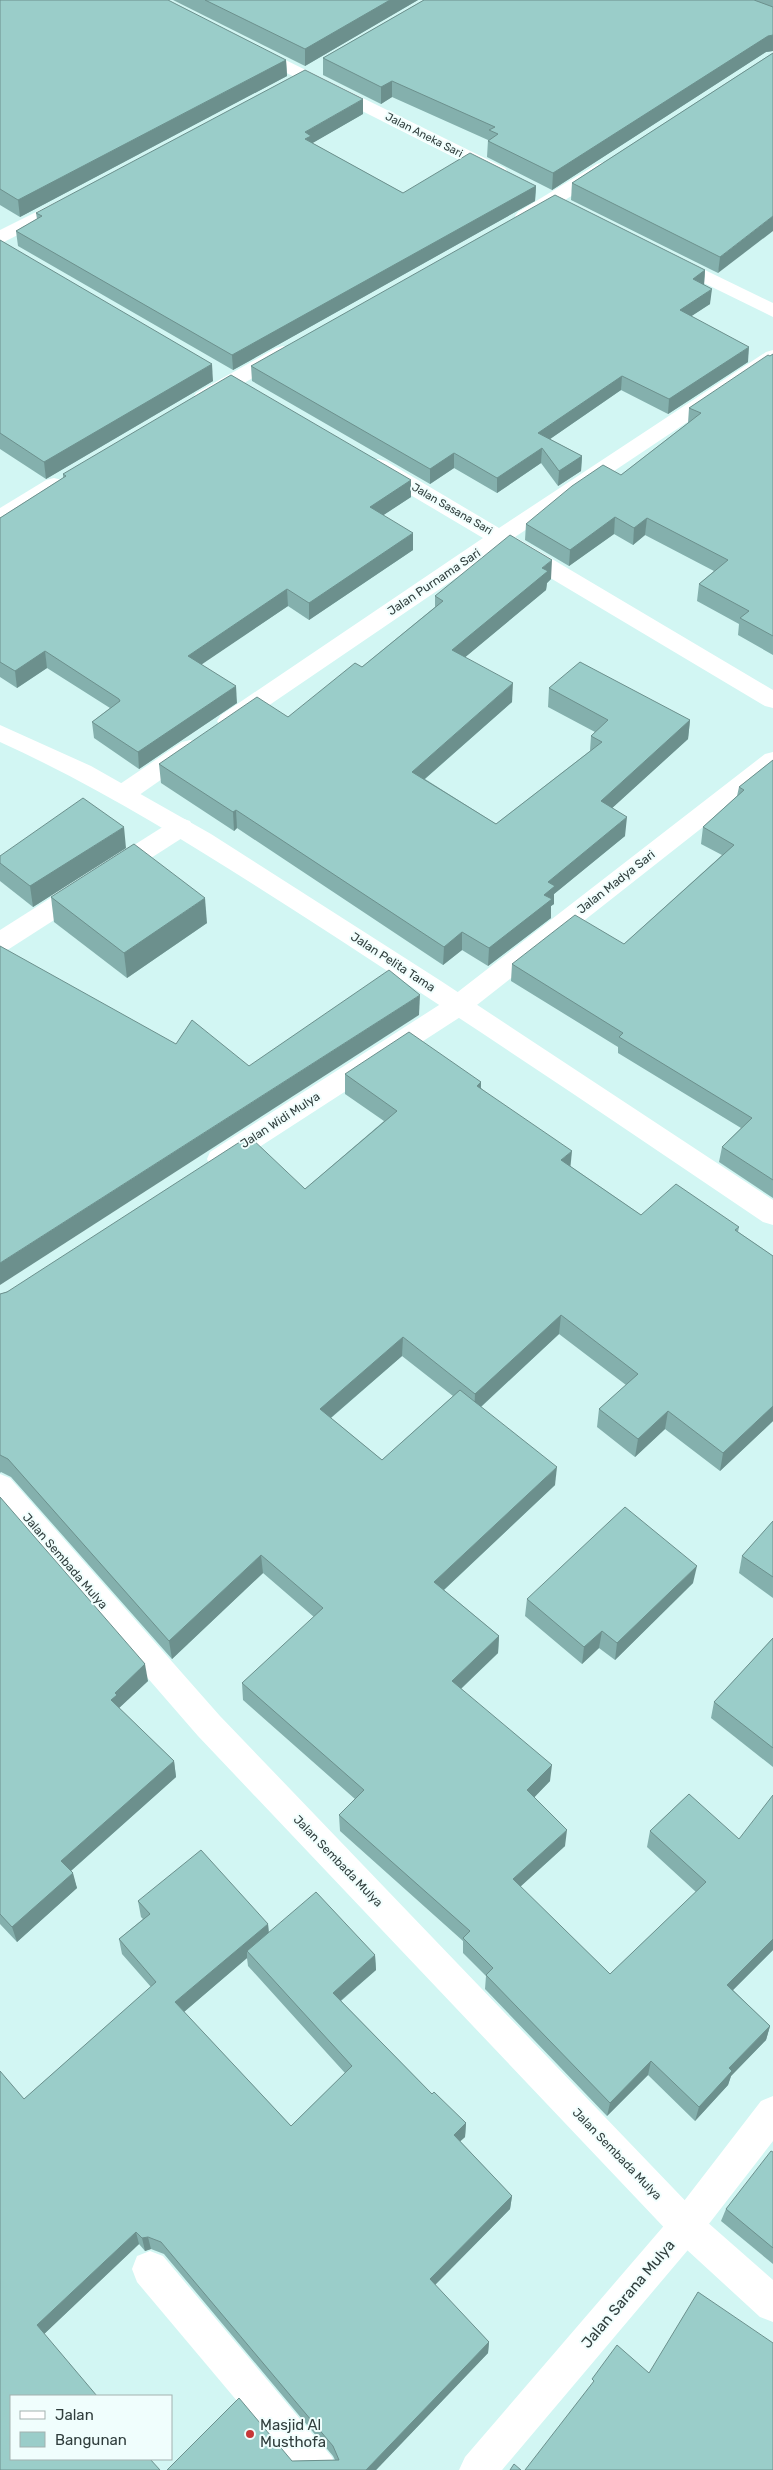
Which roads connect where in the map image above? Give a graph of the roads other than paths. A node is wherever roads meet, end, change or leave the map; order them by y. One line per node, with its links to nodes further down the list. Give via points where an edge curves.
1 (235, 40): 3 (street, Jalan Aneka Sari)
2 (323, 65): 3 (street)
3 (306, 75): 4 (street); 6 (street, Jalan Aneka Sari)
4 (288, 84)
5 (619, 158): 8 (street)
6 (518, 182)
7 (87, 191): 9 (street)
8 (510, 224)
9 (0, 238)
10 (659, 253): 11 (street)
11 (773, 311)
12 (302, 342): 14 (street)
13 (773, 356): 18 (street, Jalan Purnama Sari)
14 (189, 406)
15 (362, 456): 18 (street, Jalan Sasana Sari)
16 (69, 476): 17 (street)
17 (0, 517)
18 (500, 537): 19 (street, Jalan Sasana Sari); 22 (street, Jalan Purnama Sari)
19 (773, 700)
20 (0, 733): 22 (street, Jalan Pelita Tama, via 48,753)
21 (773, 760): 25 (street, Jalan Madya Sari)
22 (123, 794): 23 (street, Jalan Pelita Tama)
23 (181, 827): 24 (street); 25 (street, Jalan Pelita Tama)
24 (0, 942)
25 (459, 1005): 26 (street, Jalan Widi Mulya); 27 (street, Jalan Pelita Tama)
26 (200, 1171)
27 (773, 1214)
28 (0, 1486): 30 (street, Jalan Sembada Mulya, via 209,1726)
29 (773, 2113): 30 (street, Jalan Sarana Mulya)
30 (686, 2226): 32 (street, Jalan Sembada Mulya); 34 (street, Jalan Sarana Mulya)
31 (150, 2269): 33 (street)
32 (773, 2304)
33 (319, 2470)
34 (478, 2470)

